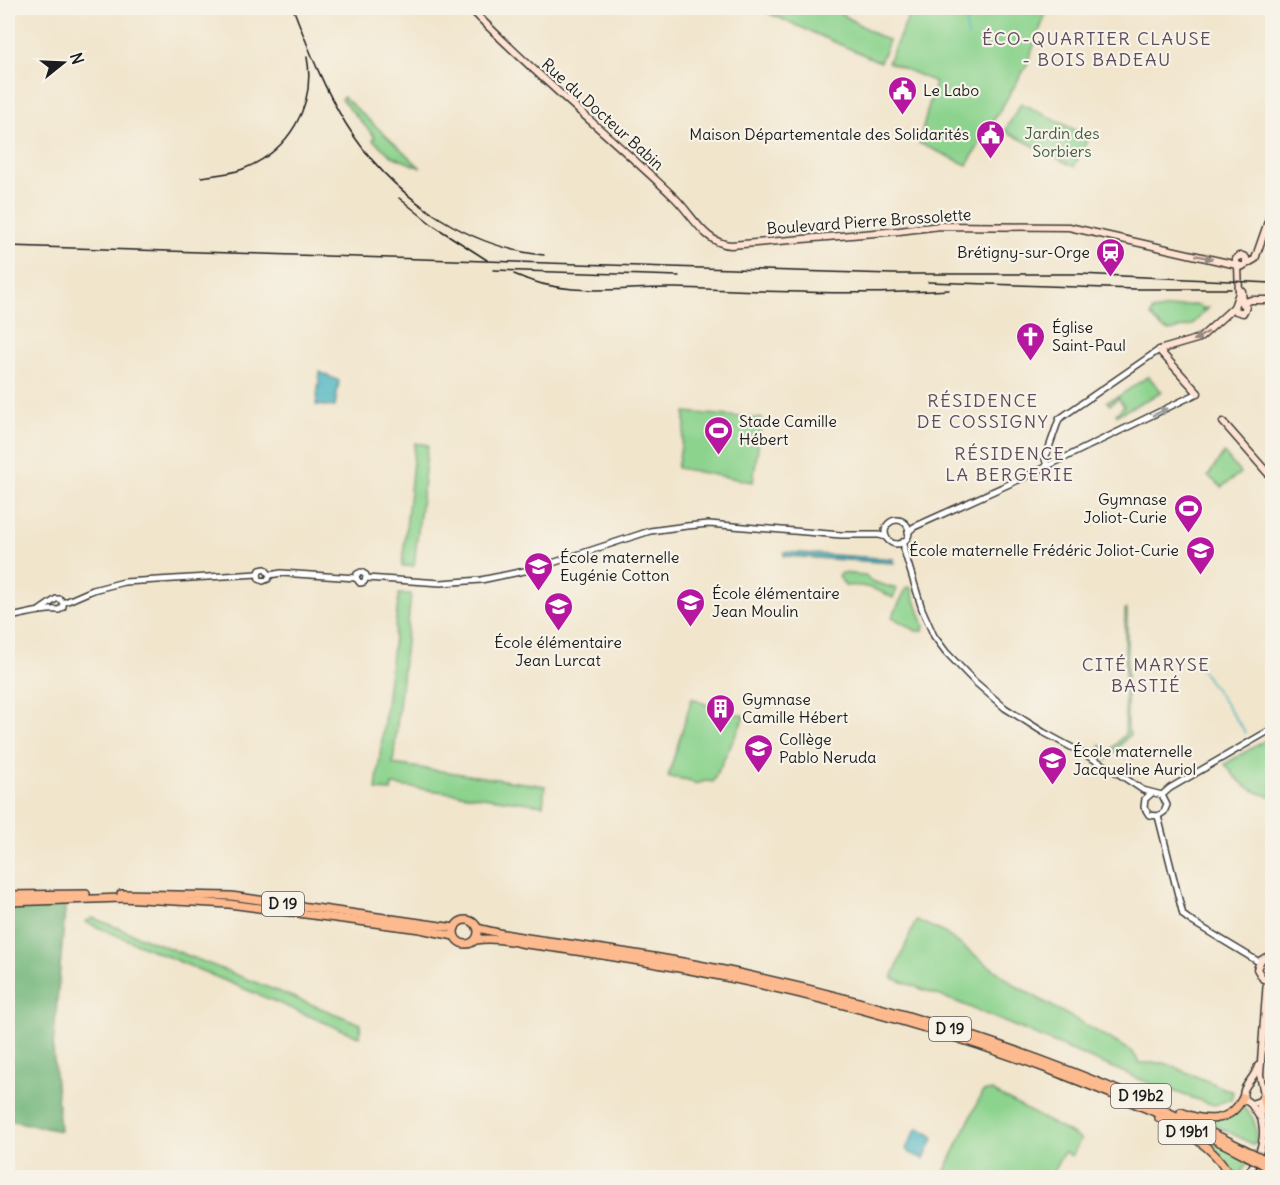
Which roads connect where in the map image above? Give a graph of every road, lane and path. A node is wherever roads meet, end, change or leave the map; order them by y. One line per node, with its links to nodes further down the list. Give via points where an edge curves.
1 (470, 8): 3 (main road, Rue du Docteur Babin, via 675,197)
2 (1272, 213): 4 (main road, via 1255,259)
3 (715, 242): 4 (main road, Boulevard Pierre Brossolette, one-way to 4, via 731,245 940,226 1069,227)
4 (1241, 265): 6 (main road)
5 (1272, 300): 6 (main road)
6 (1240, 304): 7 (main road, one-way to 7, via 1200,338)
7 (1158, 350): 8 (main road); 10 (street, via 1059,419 1045,459)
8 (1198, 393): 10 (street, one-way to 8)
9 (1223, 422): 11 (main road)
10 (1047, 466): 12 (street)
11 (1272, 478)
12 (910, 529): 13 (street, via 895,520 888,524); 14 (street)
13 (884, 534): 15 (street); 18 (street, via 852,536 709,525 650,531 534,569 481,580 441,583 366,578 360,583 356,578 270,575 265,568 258,574 124,582)
14 (904, 541): 15 (street); 16 (street)
15 (897, 543): 16 (street)
16 (904, 550): 23 (street, via 934,636 974,681 1019,718)
17 (52, 602): 18 (street, via 58,599); 19 (street); 20 (street)
18 (63, 603): 19 (street, via 63,608)
19 (53, 609): 20 (street)
20 (35, 613): 21 (street)
21 (8, 617)
22 (1272, 729): 25 (street)
23 (1143, 790): 24 (street); 26 (street)
24 (1152, 793): 25 (street); 26 (street)
25 (1162, 795): 27 (street, via 1167,805)
26 (1146, 798): 27 (street, via 1145,810)
27 (1158, 816): 35 (street, via 1183,915)
28 (8, 896): 30 (main road, D 19, via 231,896)
29 (8, 902): 32 (main road, D 19, via 122,898 229,904)
30 (455, 928): 31 (main road, via 466,920); 32 (main road)
31 (478, 928): 33 (main road); 38 (main road, D 19, via 772,980 910,1017)
32 (454, 936): 33 (main road, via 463,944)
33 (476, 940): 43 (main road, D 19, via 485,938 663,964 819,998 923,1026)
34 (1272, 958): 35 (main road)
35 (1259, 962): 36 (main road, via 1261,977)
36 (1270, 979): 37 (main road)
37 (1261, 1054): 39 (main road); 40 (main road)
38 (1033, 1058): 41 (main road, D 19b2, via 1200,1119 1223,1116 1237,1107); 47 (main road, D 19, via 1157,1106)
39 (1250, 1083): 40 (main road); 41 (main road, via 1244,1087)
40 (1261, 1086): 42 (main road)
41 (1243, 1097): 44 (main road)
42 (1262, 1099): 44 (main road); 45 (main road); 46 (main road)
43 (1131, 1101): 47 (main road, D 19); 52 (main road, D 19b1, via 1190,1134 1216,1158)
44 (1251, 1104): 45 (main road)
45 (1261, 1119): 51 (main road, via 1261,1144)
46 (1272, 1129)
47 (1251, 1155): 48 (main road, D 19, bridge)
48 (1263, 1162): 49 (main road, D 19); 50 (main road, D 19)
49 (1272, 1164)
50 (1272, 1170)
51 (1249, 1174): 53 (main road)
52 (1230, 1178)
53 (1244, 1178)

